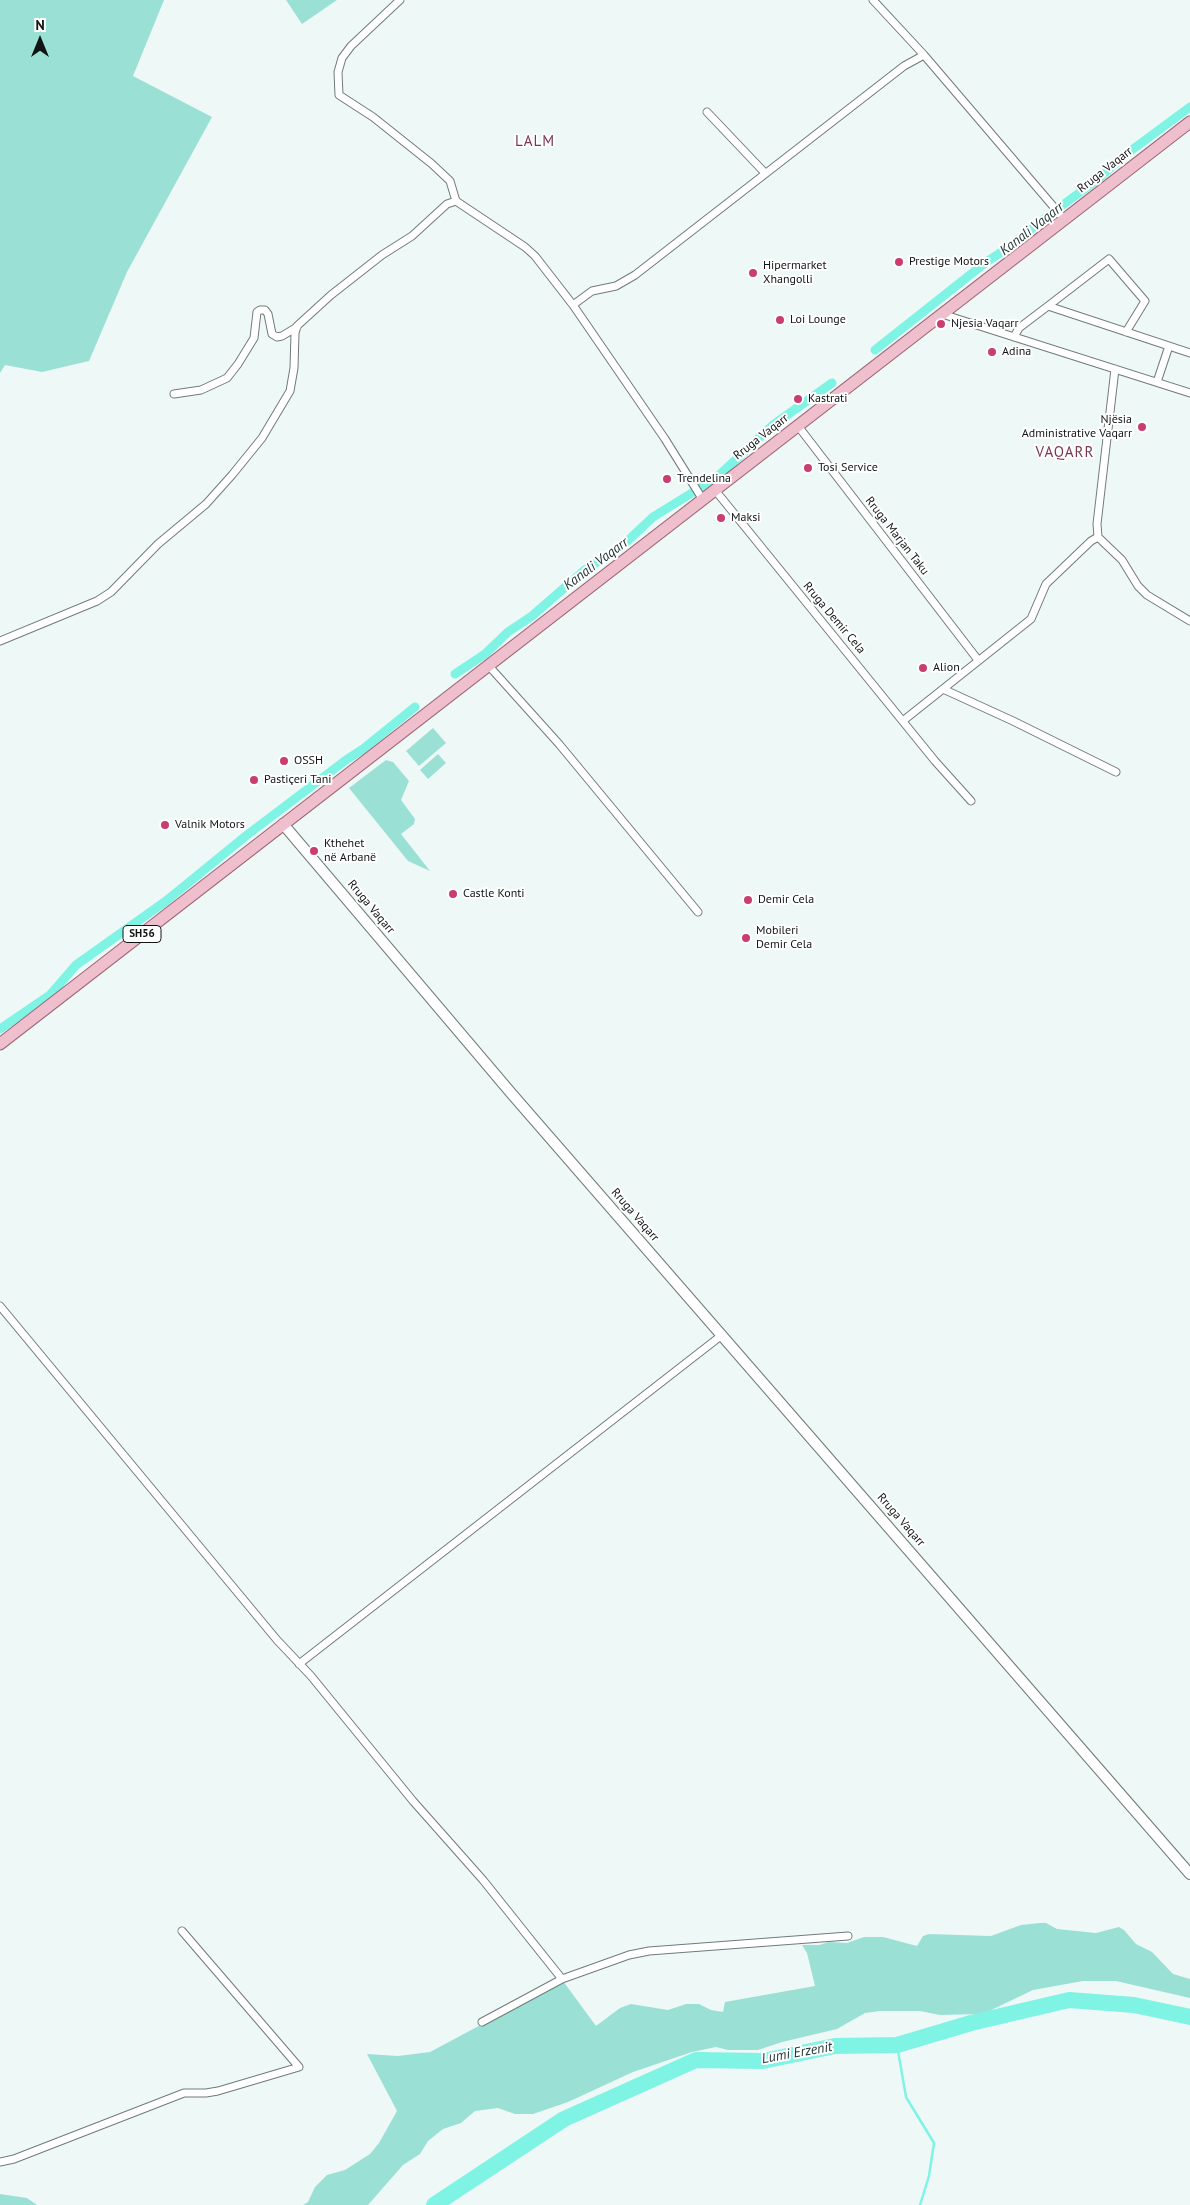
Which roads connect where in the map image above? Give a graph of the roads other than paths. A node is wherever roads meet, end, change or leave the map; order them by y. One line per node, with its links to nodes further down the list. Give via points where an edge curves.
1 (400, 0): 7 (street, via 342,58 338,72 340,95 432,164 450,181)
2 (873, 0): 3 (street)
3 (924, 55): 6 (street, via 904,66); 8 (street)
4 (707, 112): 6 (street)
5 (1190, 122): 8 (main road, Rruga Vaqarr / SH56)
6 (765, 173): 9 (street, via 635,275 616,286 592,291)
7 (456, 201): 9 (street, via 525,247); 12 (street, via 447,204 412,236 331,295)
8 (1061, 216): 11 (main road, Rruga Vaqarr / SH56)
9 (573, 305): 23 (street)
10 (1048, 306): 13 (street); 13 (street, via 1109,259 1145,301); 14 (street, via 1019,328)
11 (942, 314): 14 (street); 21 (main road, Rruga Vaqarr / SH56)
12 (297, 326): 20 (street, via 277,337 272,334 268,314 260,310 257,312 254,338 227,378 201,390); 26 (street, via 290,391 262,438 220,488 111,592)
13 (1126, 332): 15 (street)
14 (1014, 337): 17 (street)
15 (1169, 346): 16 (street); 18 (street)
16 (1190, 353)
17 (1115, 369): 18 (street); 24 (street)
18 (1157, 382): 19 (street)
19 (1190, 393)
20 (174, 394)
21 (798, 426): 22 (main road, Rruga Vaqarr / SH56); 27 (street, Rruga Marjan Taku)
22 (716, 490): 23 (main road, Rruga Vaqarr / SH56); 30 (street, Rruga Demir Cela)
23 (701, 496): 28 (main road, Rruga Vaqarr / SH56)
24 (1098, 537): 25 (street, via 1122,560 1147,595); 27 (street, via 1046,584 1031,619)
25 (1190, 621)
26 (0, 641)
27 (978, 660): 29 (street)
28 (488, 665): 33 (main road, Rruga Vaqarr / SH56); 34 (street, via 559,744)
29 (942, 689): 30 (street); 31 (street)
30 (904, 720): 32 (street, Rruga Demir Cela)
31 (1116, 772)
32 (971, 801)
33 (283, 824): 35 (main road, SH56); 37 (main road, Rruga Vaqarr)
34 (698, 912)
35 (0, 1044)
36 (0, 1306): 38 (street)
37 (722, 1335): 38 (street); 39 (main road, Rruga Vaqarr)
38 (299, 1664): 42 (street, via 483,1880)
39 (1190, 1874)
40 (182, 1931): 44 (street, via 299,2067 218,2091 184,2093)
41 (848, 1936): 42 (street, via 649,1951)
42 (562, 1979): 43 (street)
43 (482, 2022)
44 (0, 2162)

